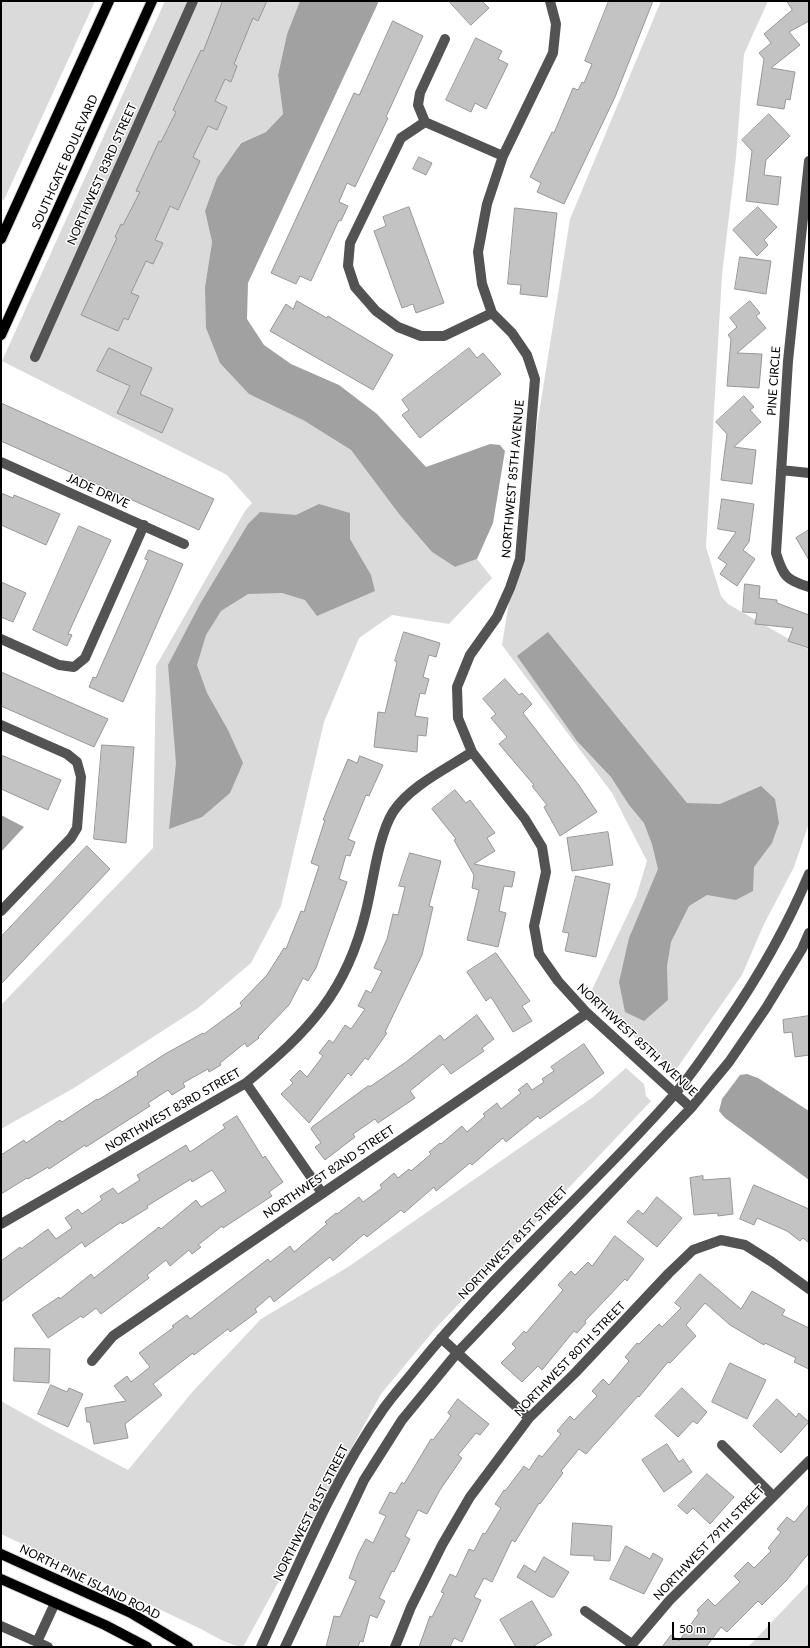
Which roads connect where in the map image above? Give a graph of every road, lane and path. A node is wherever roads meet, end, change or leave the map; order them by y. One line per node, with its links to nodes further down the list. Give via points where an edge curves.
1 (109, 1): 9 (main road)
2 (152, 1): 11 (main road, SOUTHGATE BOULEVARD)
3 (193, 1): 12 (street, NORTHWEST 83RD STREET)
4 (550, 1): 7 (street, via 556,24 553,53)
5 (445, 39): 6 (street, via 420,93 418,105)
6 (425, 122): 7 (street); 10 (street, via 401,138 350,244 348,266 355,287 376,311 398,327 421,336 444,336)
7 (503, 156): 10 (street, via 487,204 478,252 482,284)
8 (809, 161): 14 (street, PINE CIRCLE, via 788,361)
9 (1, 239)
10 (492, 313): 21 (street, NORTHWEST 85TH AVENUE, via 512,333 527,355 536,379 520,559 497,617 470,655 457,687 458,718)
11 (1, 334)
12 (35, 357)
13 (1, 462): 16 (street, JADE DRIVE)
14 (781, 470): 15 (street); 18 (street, PINE CIRCLE, via 776,553 781,570 791,581)
15 (809, 474)
16 (144, 525): 17 (street, JADE DRIVE); 19 (street, via 85,658 74,667 59,665)
17 (184, 544)
18 (809, 587)
19 (1, 639)
20 (1, 725): 23 (street, via 67,754 77,762 81,777 77,828 71,838)
21 (472, 752): 25 (street, NORTHWEST 85TH AVENUE, via 524,819 542,847 546,872 534,926 539,954 558,981); 26 (street, NORTHWEST 83RD STREET, via 407,795 393,813 385,831 366,913 352,957 334,992 306,1030)
22 (809, 874): 27 (street, NORTHWEST 81ST STREET, via 779,940 752,987)
23 (1, 910)
24 (809, 933): 28 (street, via 802,949 730,1062)
25 (587, 1013): 27 (street, NORTHWEST 85TH AVENUE); 29 (street, NORTHWEST 82ND STREET)
26 (246, 1083): 29 (street); 30 (street, NORTHWEST 83RD STREET)
27 (675, 1094): 28 (street, NORTHWEST 85TH AVENUE); 32 (street, NORTHWEST 81ST STREET)
28 (691, 1108): 33 (street)
29 (322, 1193): 34 (street, NORTHWEST 82ND STREET, via 113,1336)
30 (1, 1224)
31 (809, 1289): 35 (street, NORTHWEST 80TH STREET, via 745,1245 721,1240 693,1250)
32 (441, 1338): 33 (street); 49 (street, NORTHWEST 81ST STREET, via 384,1408 345,1469)
33 (457, 1353): 35 (street); 50 (street, via 402,1420 364,1480)
34 (92, 1361)
35 (529, 1418): 51 (street, NORTHWEST 80TH STREET, via 470,1497 450,1531 411,1607)
36 (722, 1446): 38 (street)
37 (809, 1461): 38 (street, NORTHWEST 79TH STREET)
38 (773, 1496): 45 (street, NORTHWEST 79TH STREET, via 669,1601)
39 (1, 1554): 48 (main road, NORTH PINE ISLAND ROAD, via 131,1613)
40 (1, 1579): 41 (main road)
41 (55, 1603): 44 (street); 47 (main road)
42 (585, 1611): 45 (street)
43 (2, 1630): 44 (street)
44 (37, 1642): 46 (street)
45 (631, 1646)
46 (48, 1647)
47 (147, 1647)
48 (188, 1647)
49 (261, 1647)
50 (285, 1647)
51 (395, 1647)

